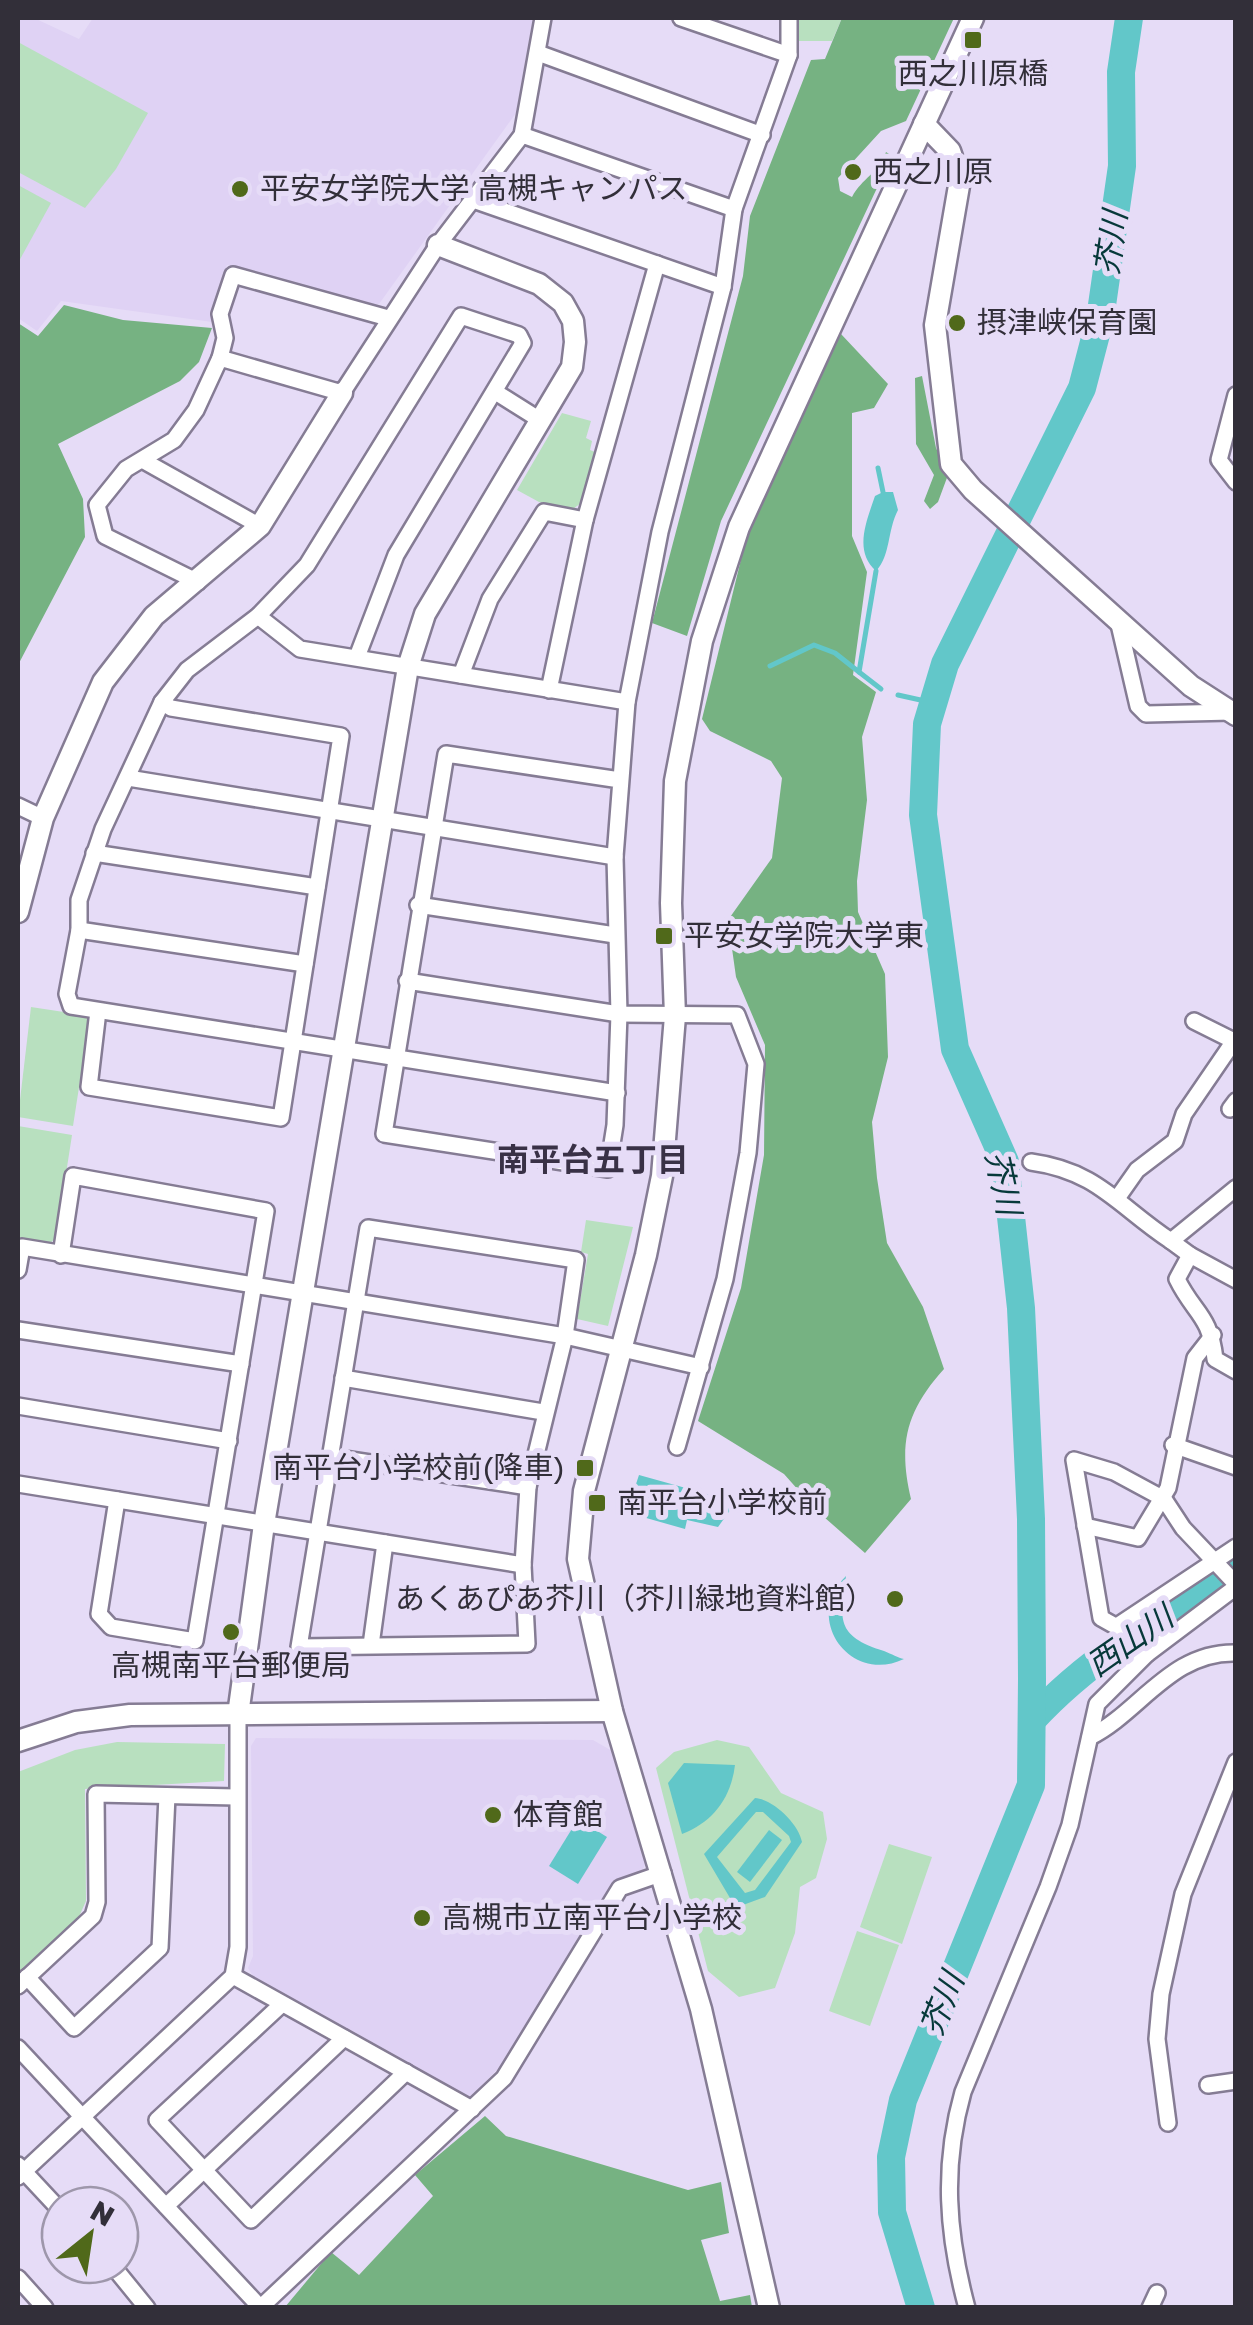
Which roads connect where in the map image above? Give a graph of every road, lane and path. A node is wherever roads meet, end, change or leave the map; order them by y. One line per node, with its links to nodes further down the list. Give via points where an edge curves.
1 (543, 18): 5 (street)
2 (682, 18): 6 (street)
3 (789, 18): 6 (street)
4 (974, 18): 7 (street)
5 (538, 53): 8 (street); 9 (street)
6 (789, 55): 9 (street)
7 (924, 124): 27 (street, via 950,151 960,180 935,325 951,464); 53 (street, via 739,526 702,640 676,781)
8 (522, 135): 10 (street); 11 (street)
9 (762, 135): 11 (street)
10 (472, 200): 12 (street); 13 (street)
11 (734, 210): 14 (street)
12 (438, 245): 15 (street); 20 (street, via 539,284 573,320 572,367)
13 (657, 264): 14 (street); 23 (street)
14 (723, 287): 33 (street, via 660,532)
15 (388, 318): 16 (street, via 232,275 220,314); 17 (street)
16 (220, 358): 17 (street); 21 (street, via 174,440)
17 (342, 392): 24 (street)
18 (497, 393): 20 (street); 26 (street, via 524,343 519,335 460,316 327,536); 28 (street, via 396,556)
19 (1236, 395): 22 (street, via 1219,460)
20 (540, 420): 29 (street, via 450,564 424,614)
21 (144, 461): 24 (street); 25 (street, via 126,470 97,504 104,536)
22 (1236, 482)
23 (585, 520): 30 (street, via 544,512 490,599); 31 (street)
24 (260, 526): 25 (street)
25 (198, 582): 39 (street, via 154,616 103,682)
26 (258, 616): 28 (street, via 300,649); 32 (street, via 187,670)
27 (1118, 620): 34 (street, via 1190,686); 34 (street, via 1138,706 1146,714)
28 (357, 657): 29 (street)
29 (408, 667): 30 (street); 40 (street)
30 (461, 675): 31 (street)
31 (548, 690): 33 (street)
32 (162, 702): 35 (street); 38 (street, via 342,736)
33 (627, 702): 36 (street)
34 (1234, 714)
35 (128, 778): 38 (street); 42 (street)
36 (620, 780): 41 (street, via 446,754); 43 (street)
37 (18, 806): 39 (street)
38 (330, 812): 40 (street); 44 (street)
39 (43, 818): 46 (street)
40 (381, 820): 41 (street); 57 (street)
41 (431, 827): 43 (street); 45 (street)
42 (94, 852): 44 (street); 47 (street, via 79,900)
43 (615, 857): 48 (street)
44 (316, 888): 49 (street)
45 (418, 905): 48 (street); 50 (street)
46 (18, 912)
47 (79, 930): 49 (street); 51 (street, via 67,994 72,1006)
48 (615, 934): 52 (street)
49 (304, 964): 55 (street)
50 (408, 981): 52 (street); 58 (street)
51 (98, 1011): 55 (street); 55 (street, via 90,1087 281,1118)
52 (619, 1014): 53 (street); 59 (street)
53 (674, 1016): 74 (street, via 662,1176); 76 (street, via 736,1016 756,1064 739,1218)
54 (1194, 1020): 56 (street)
55 (293, 1041): 57 (street)
56 (1234, 1042): 62 (street, via 1184,1114 1175,1140 1137,1170)
57 (344, 1048): 58 (street); 69 (street)
58 (396, 1056): 59 (street); 59 (street, via 384,1134 608,1169)
59 (616, 1093)
60 (1031, 1162): 62 (street, via 1072,1171)
61 (1236, 1188): 63 (street)
62 (1118, 1197): 63 (street)
63 (1171, 1241): 65 (street)
64 (62, 1255): 66 (street, via 22,1248); 68 (street); 68 (street, via 73,1176 266,1211)
65 (1190, 1255): 67 (street); 72 (street, via 1177,1279)
66 (18, 1270)
67 (1236, 1280)
68 (253, 1285): 69 (street); 75 (street)
69 (304, 1293): 70 (street); 91 (street)
70 (355, 1300): 73 (street); 73 (street, via 368,1228 576,1260); 78 (street)
71 (18, 1330): 75 (street)
72 (1212, 1335): 77 (street, via 1215,1359); 82 (street, via 1194,1358)
73 (565, 1336): 74 (street); 80 (street)
74 (622, 1347): 76 (street); 103 (street, via 584,1491 578,1559)
75 (241, 1364): 81 (street)
76 (701, 1367): 83 (street)
77 (1236, 1371)
78 (343, 1378): 80 (street); 84 (street)
79 (18, 1406): 81 (street)
80 (543, 1412): 87 (street)
81 (229, 1441): 90 (street)
82 (1173, 1445): 85 (street); 88 (street)
83 (677, 1447)
84 (331, 1458): 87 (street); 93 (street)
85 (1236, 1468)
86 (18, 1484): 89 (street)
87 (528, 1487): 97 (street)
88 (1164, 1499): 92 (street, via 1138,1538); 92 (street, via 1074,1460); 96 (street)
89 (117, 1500): 90 (street); 90 (street, via 99,1614 110,1627 195,1641)
90 (218, 1516): 91 (street)
91 (264, 1524): 93 (street); 104 (street)
92 (1085, 1526): 99 (street, via 1101,1618)
93 (318, 1532): 94 (street); 100 (street, via 299,1646)
94 (386, 1543): 97 (street); 100 (street)
95 (1236, 1548): 96 (street)
96 (1216, 1561): 98 (street); 99 (street)
97 (523, 1565): 100 (street, via 527,1644)
98 (1236, 1585): 101 (street)
99 (1122, 1629): 101 (street)
100 (371, 1645)
101 (1144, 1651): 105 (street, via 1097,1704)
102 (1236, 1652): 105 (street, via 1166,1676)
103 (612, 1711): 104 (street); 110 (street)
104 (238, 1715): 106 (street, via 130,1714); 109 (street)
105 (1090, 1737): 132 (street, via 1070,1826 952,2132 948,2221)
106 (18, 1741)
107 (1236, 1762): 121 (street, via 1182,1894 1161,1994 1157,2039)
108 (167, 1796): 109 (street); 112 (street, via 96,1794 93,1916); 112 (street, via 160,1948 74,2028)
109 (236, 1797): 111 (street)
110 (663, 1872): 119 (street, via 620,1888 520,2056); 131 (street)
111 (233, 1976): 113 (street); 120 (street)
112 (22, 1981)
113 (282, 2004): 114 (street); 122 (street, via 158,2120)
114 (344, 2038): 116 (street); 122 (street)
115 (18, 2048): 120 (street)
116 (406, 2072): 119 (street); 122 (street, via 252,2220)
117 (1236, 2081): 118 (street)
118 (1208, 2085)
119 (472, 2109): 128 (street)
120 (82, 2117): 123 (street); 125 (street)
121 (1168, 2123)
122 (204, 2170): 125 (street)
123 (20, 2171): 124 (street)
124 (40, 2190)
125 (166, 2206): 128 (street)
126 (18, 2278): 129 (street)
127 (128, 2285): 130 (street)
128 (260, 2307)
129 (46, 2308)
130 (147, 2308)
131 (769, 2308)
132 (967, 2308)

